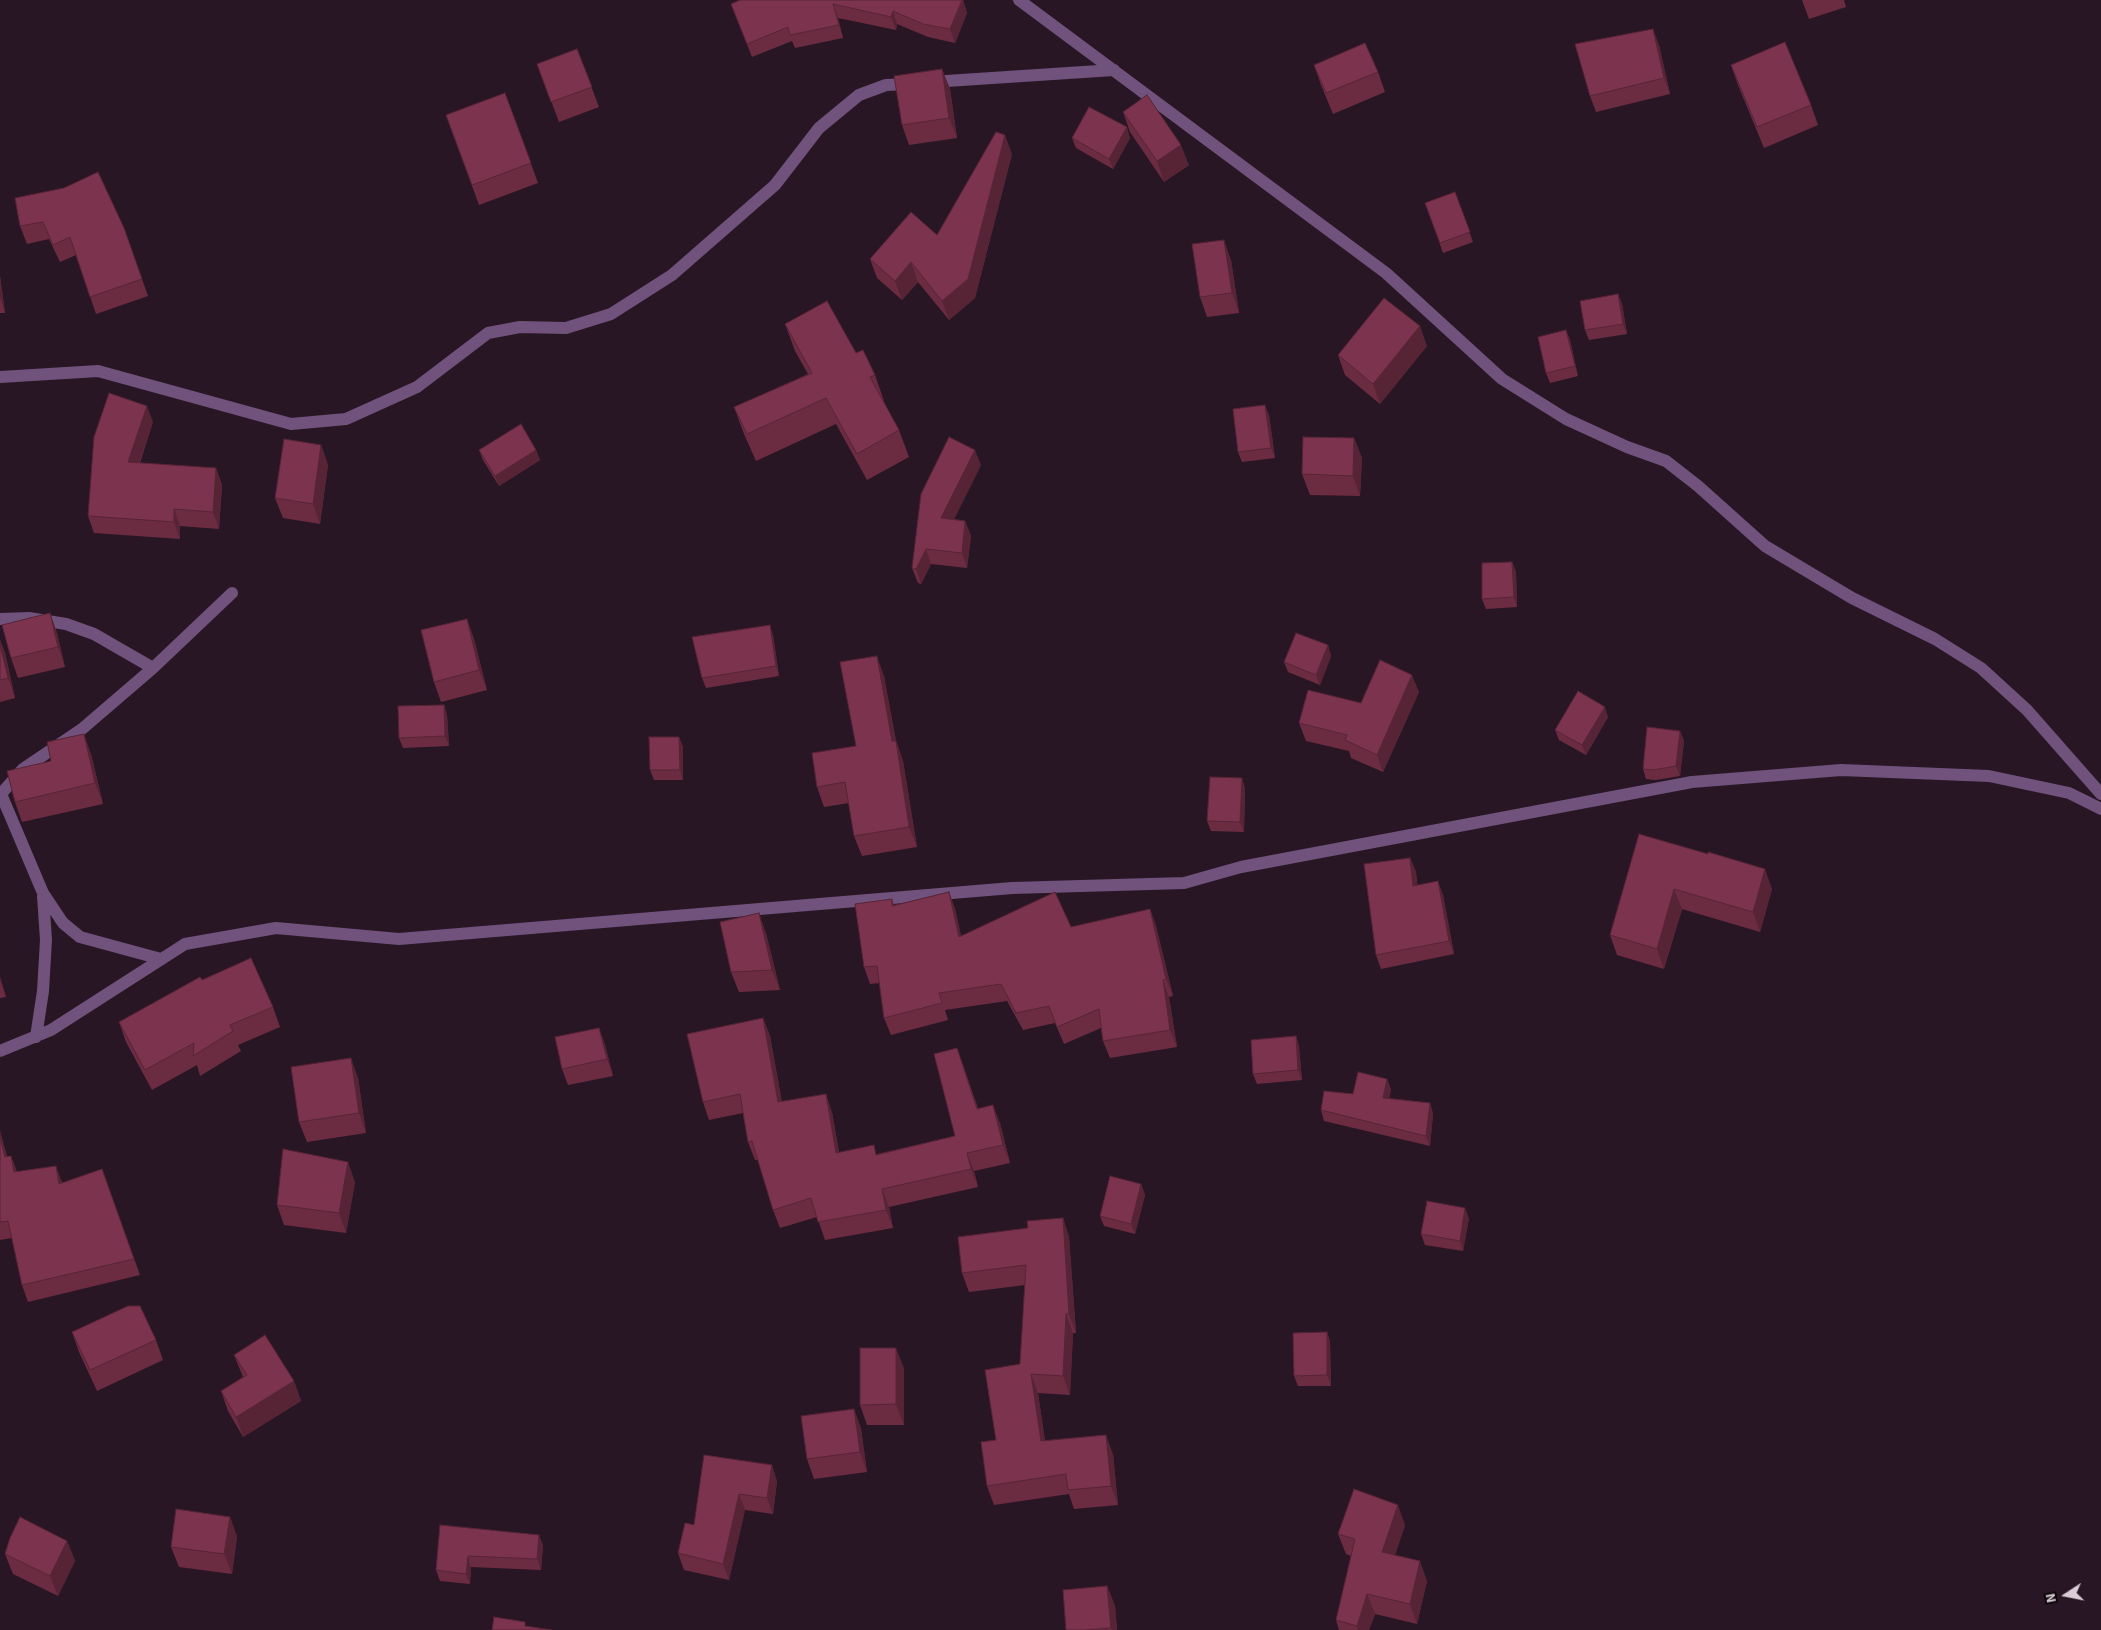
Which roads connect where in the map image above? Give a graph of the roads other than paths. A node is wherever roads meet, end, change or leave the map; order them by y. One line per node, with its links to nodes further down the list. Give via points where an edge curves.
1 (1019, 0): 2 (street)
2 (1114, 70): 3 (street, via 886,85 859,95 819,128 775,185 672,275 634,300 611,314 566,328 520,327 488,334 417,387 346,419 291,424 98,371); 7 (street, via 1386,273 1502,378 1566,418 1627,447 1666,461 1765,546 1852,598 1935,639 1981,668 2027,710)
3 (0, 376)
4 (232, 593): 6 (street)
5 (0, 618): 6 (street, via 29,618 66,624 94,634)
6 (153, 668): 8 (street, via 82,729 23,769)
7 (2101, 794)
8 (1, 795): 10 (street)
9 (2101, 809): 11 (street, via 2069,793 1989,776 1841,770 1692,782 1240,867 1184,883 1012,888 398,939 276,928 185,944)
10 (42, 893): 11 (street, via 63,923 80,937); 12 (street, via 46,940 44,991)
11 (161, 959): 12 (street)
12 (36, 1037): 13 (street)
13 (0, 1051)

